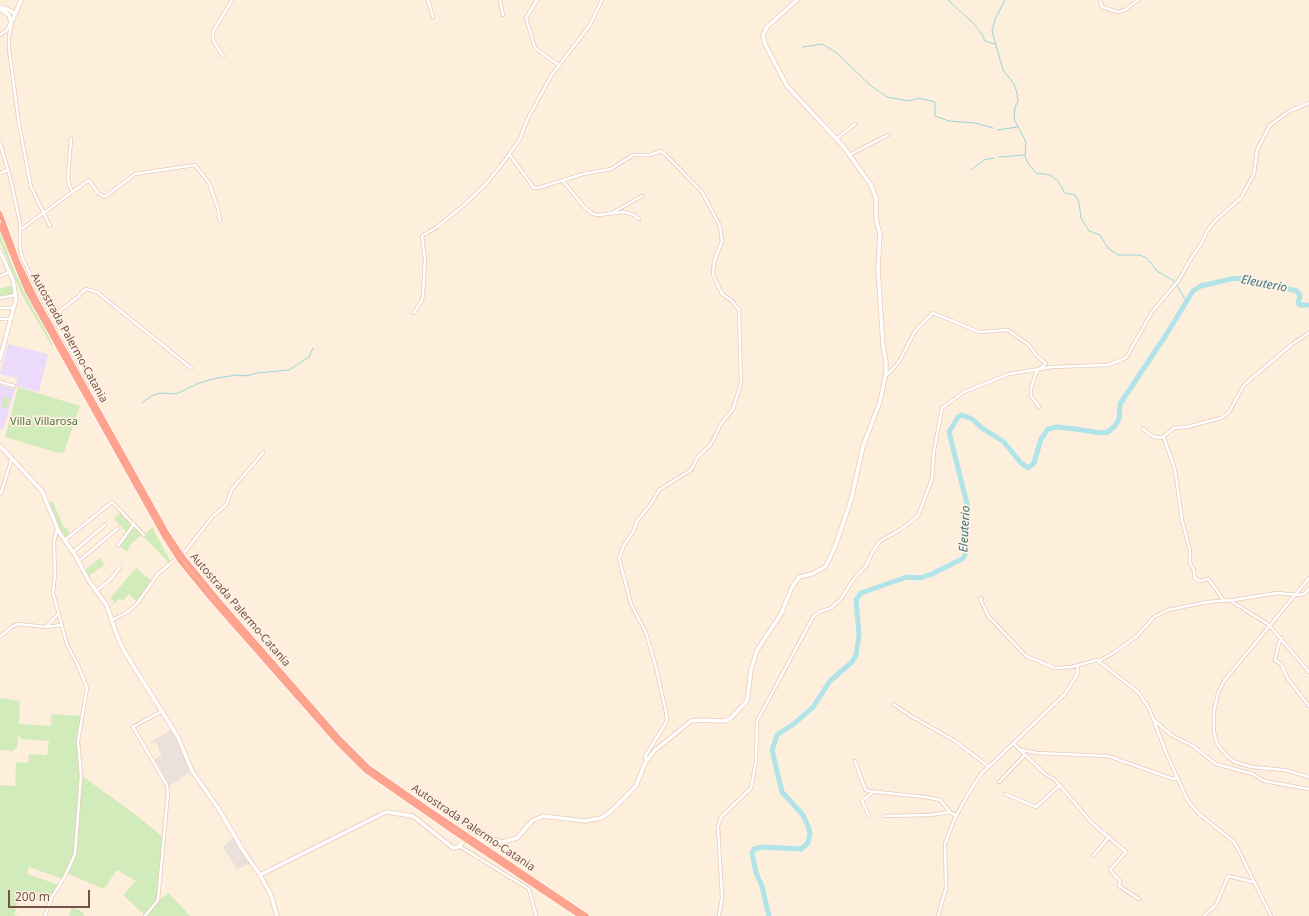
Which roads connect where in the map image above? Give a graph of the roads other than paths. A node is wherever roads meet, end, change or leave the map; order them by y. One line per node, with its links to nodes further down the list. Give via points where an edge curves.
1 (21, 0): 10 (street)
2 (232, 0): 19 (street, via 213,32 213,40)
3 (428, 0): 16 (street)
4 (500, 0): 15 (street)
5 (536, 0): 20 (street, via 526,18 535,48)
6 (602, 0): 20 (street, via 590,25)
7 (796, 0): 25 (street, via 766,27 763,39 787,86)
8 (1100, 0): 9 (street, via 1102,7 1118,12)
9 (1138, 0)
10 (19, 4): 12 (street); 14 (street)
11 (0, 8): 12 (street); 13 (street)
12 (10, 10): 14 (street)
13 (4, 11): 14 (street); 17 (street)
14 (15, 14): 17 (street)
15 (503, 14)
16 (433, 17)
17 (12, 21): 18 (street, via 7,30); 35 (street, via 9,45 19,124 31,187)
18 (0, 35)
19 (223, 56)
20 (560, 66): 27 (street, via 551,76 527,120 520,139)
21 (1309, 103): 58 (street, via 1290,111 1270,125 1257,150 1254,174 1241,198 1211,226 1176,284 1152,312 1126,358 1108,365)
22 (855, 124): 25 (street)
23 (888, 135): 28 (street)
24 (71, 139): 32 (street, via 68,178)
25 (836, 139): 28 (street)
26 (0, 143): 29 (street)
27 (509, 154): 31 (street, via 534,188); 49 (street, via 487,182 464,205 422,236 425,259 423,294)
28 (849, 155): 59 (street, via 871,185 876,198 880,244 878,267 882,346)
29 (8, 170): 30 (street); 41 (street)
30 (0, 173)
31 (562, 180): 36 (street, via 593,214); 108 (street, via 611,169 633,155 650,155 661,151 702,192 720,226 722,241 714,262 713,275 722,294 739,310 741,383 733,409 721,424 711,444 690,470 659,490 637,521 619,558 631,604 646,632 666,712 667,721 645,757)
32 (72, 191): 35 (street); 38 (street, via 89,180 104,197 135,174 195,165 209,183)
33 (642, 196): 36 (street)
34 (0, 213): 134 (highway, Autostrada Palermo-Catania, via 18,262 36,300 167,534 219,601 338,737 368,767)
35 (44, 213): 40 (street); 41 (street)
36 (612, 213): 37 (street, via 631,213)
37 (639, 219)
38 (220, 221)
39 (0, 225): 133 (highway, Autostrada Palermo-Catania, via 27,292 164,536 212,600 332,737 366,770)
40 (50, 226)
41 (20, 230): 52 (street, via 22,257)
42 (0, 251): 43 (street)
43 (9, 272): 44 (street); 45 (street)
44 (0, 276)
45 (16, 295): 46 (street); 48 (street)
46 (0, 298)
47 (0, 308): 48 (street)
48 (15, 308): 51 (street)
49 (414, 313)
50 (0, 319): 51 (street)
51 (12, 319): 55 (street)
52 (53, 320): 57 (street, via 86,289 97,292); 61 (street)
53 (1309, 333): 65 (street, via 1244,385 1229,412 1221,418 1174,428)
54 (0, 340): 55 (street)
55 (5, 342): 56 (street)
56 (0, 359)
57 (191, 368)
58 (1038, 370): 59 (street, via 1046,364 1029,345 1008,330 980,332 933,313 915,331 899,362); 63 (street, via 1031,388 1031,396); 135 (street, via 1000,377 964,392 942,408 934,450 932,479 918,516 880,541 866,566 841,599 831,608 813,617 757,721 756,761 751,788 721,817 718,827 722,897)
59 (886, 376): 108 (street, via 880,402 863,446 851,500 833,553 824,567 812,574 799,577 792,587 781,614 757,650 751,670 747,701 726,721 691,722)
60 (0, 382): 62 (street)
61 (90, 385)
62 (14, 386)
63 (1039, 406)
64 (1143, 429): 65 (street, via 1154,437)
65 (1163, 438): 88 (street, via 1174,470 1194,577 1199,581 1208,579)
66 (0, 446): 68 (street)
67 (263, 453): 78 (street, via 235,485 226,505 212,517)
68 (12, 458): 69 (street); 73 (street, via 39,485)
69 (1, 493)
70 (134, 524): 74 (street); 75 (street, via 112,502); 76 (street)
71 (105, 525): 77 (street)
72 (118, 528): 80 (street)
73 (57, 529): 75 (street); 89 (street, via 54,542 53,592)
74 (144, 535)
75 (65, 540): 77 (street)
76 (118, 546)
77 (73, 552): 80 (street)
78 (185, 552)
79 (173, 560): 90 (street, via 158,574 136,605)
80 (79, 561): 84 (street)
81 (120, 567): 84 (street)
82 (1309, 578): 85 (street)
83 (1309, 589): 85 (street, via 1304,594)
84 (96, 590): 90 (street, via 107,606)
85 (1295, 595): 87 (street, via 1277,593); 93 (street)
86 (982, 598): 99 (street, via 980,599 989,617 1026,656 1055,668)
87 (1231, 600): 88 (street); 93 (street)
88 (1224, 601): 98 (street, via 1168,610 1154,617 1137,636)
89 (58, 614): 91 (street); 92 (street)
90 (112, 620): 103 (street, via 124,651)
91 (52, 623): 94 (street, via 52,626); 95 (street)
92 (61, 625): 94 (street); 129 (street, via 67,645 87,688 78,741 80,776 75,854)
93 (1269, 625): 97 (street); 111 (street, via 1224,681 1218,693 1214,711 1215,739 1221,750 1235,762 1252,767 1285,770)
94 (55, 626): 95 (street)
95 (46, 627): 96 (street, via 19,624)
96 (0, 637)
97 (1282, 638): 100 (street); 102 (street, via 1275,660 1281,664 1288,679)
98 (1099, 661): 99 (street); 104 (street, via 1138,692)
99 (1078, 665): 105 (street, via 1070,688)
100 (1309, 672)
101 (893, 704): 110 (street, via 955,741)
102 (1309, 706)
103 (162, 711): 126 (street, via 178,737 192,771); 130 (street, via 133,727 167,785 168,794 158,900)
104 (1152, 719): 112 (street); 115 (street, via 1171,735 1193,746 1216,764 1253,774 1264,780)
105 (1013, 743): 106 (street); 110 (street)
106 (1019, 749): 107 (street); 112 (street, via 1037,753 1108,756 1173,779)
107 (1025, 755): 113 (street); 114 (street)
108 (646, 760): 122 (street, via 636,786 601,818 585,821 543,816 532,821 518,838 503,842 491,839 480,830)
109 (855, 761): 116 (street, via 865,789)
110 (988, 766): 121 (street)
111 (1309, 777)
112 (1178, 778): 127 (street, via 1186,797 1199,814 1232,841)
113 (999, 782)
114 (1060, 785): 117 (street, via 1036,807); 123 (street)
115 (1309, 789)
116 (873, 792): 118 (street, via 925,796 940,800); 119 (street, via 862,801)
117 (1005, 794)
118 (950, 812): 120 (street); 121 (street)
119 (869, 816)
120 (886, 816)
121 (956, 816): 136 (street, via 946,844 946,888)
122 (471, 831)
123 (1108, 838): 125 (street); 128 (street, via 1126,852 1110,870 1120,881 1120,887)
124 (461, 844): 126 (street, via 453,848 448,846 413,816 386,812); 132 (street, via 529,889)
125 (1093, 856)
126 (260, 875): 131 (street, via 271,895)
127 (1253, 882): 137 (street, via 1228,876 1216,905); 138 (street)
128 (1139, 899)
129 (45, 916)
130 (145, 916)
131 (278, 916)
132 (536, 916)
133 (580, 916)
134 (587, 916)
135 (719, 916)
136 (938, 916)
137 (1204, 916)
138 (1270, 916)

